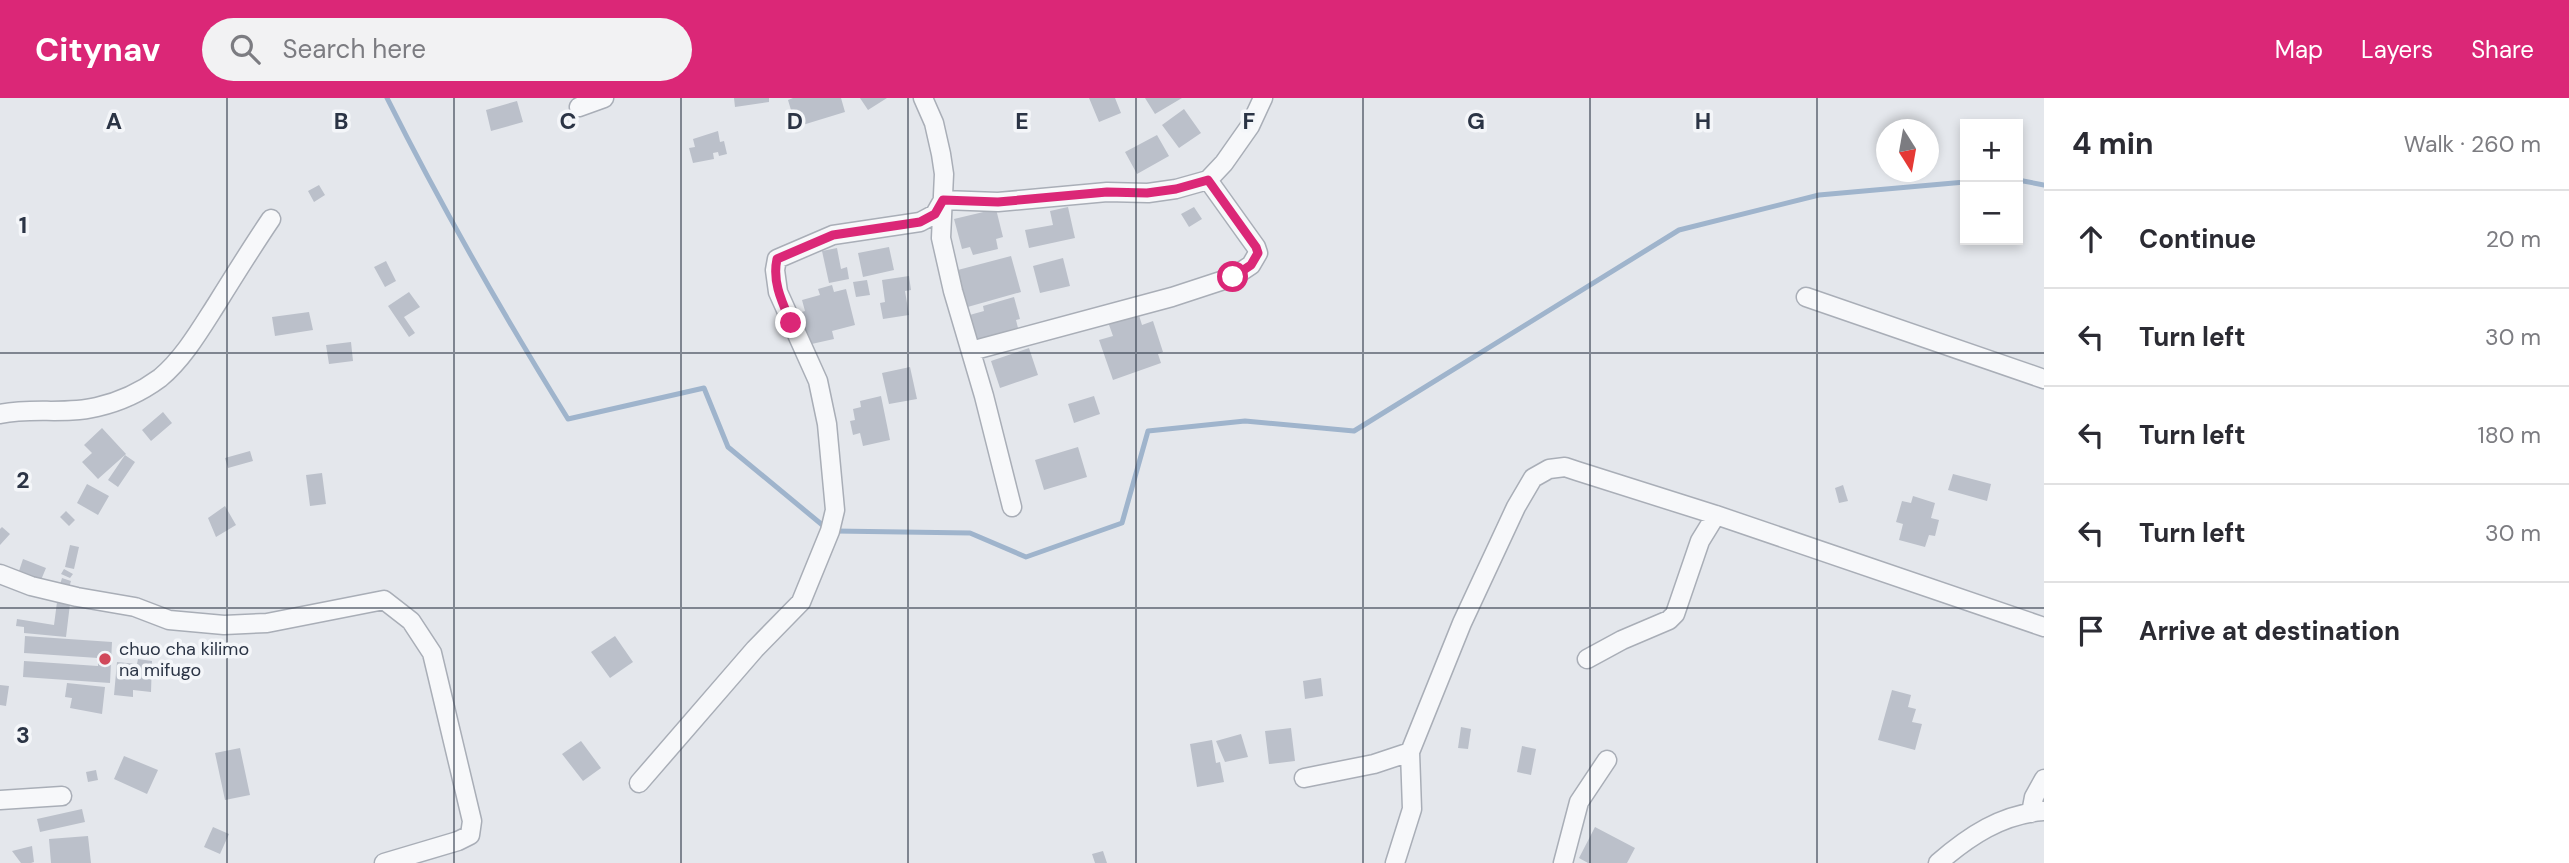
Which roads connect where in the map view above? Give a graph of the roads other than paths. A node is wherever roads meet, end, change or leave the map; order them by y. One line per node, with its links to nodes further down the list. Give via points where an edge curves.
1 (604, 98): 4 (street)
2 (923, 98): 6 (street, via 941,154)
3 (1263, 98): 5 (street, via 1250,126)
4 (579, 107)
5 (1208, 180): 6 (street, via 1147,193 998,202); 9 (street, via 1256,247 1258,253 1251,265 1233,277 1172,298)
6 (943, 200): 9 (street, via 941,239); 21 (street, via 935,214 920,222 833,235 777,259 778,292 818,381 835,510 801,602)
7 (271, 219): 11 (street, via 199,332 161,377 123,399 98,407)
8 (1806, 297): 10 (street)
9 (971, 351): 12 (street)
10 (2044, 379)
11 (0, 414)
12 (1012, 507)
13 (1716, 515): 15 (street); 16 (street, via 1700,541 1675,614); 17 (street, via 1565,467 1533,478 1462,623)
14 (0, 574): 25 (street, via 54,591 135,607 169,620 224,625 267,623 384,600 411,621 432,653 472,821 470,835 458,841)
15 (2044, 627)
16 (1587, 659)
17 (1410, 752): 19 (street); 26 (street, via 1412,809)
18 (1607, 760): 27 (street, via 1579,802)
19 (1304, 779)
20 (2044, 779): 24 (street, via 2034,797)
21 (639, 783)
22 (62, 796): 23 (street)
23 (0, 800)
24 (2038, 812): 28 (street, via 1993,824)
25 (384, 863)
26 (1395, 863)
27 (1563, 863)
28 (1938, 863)

